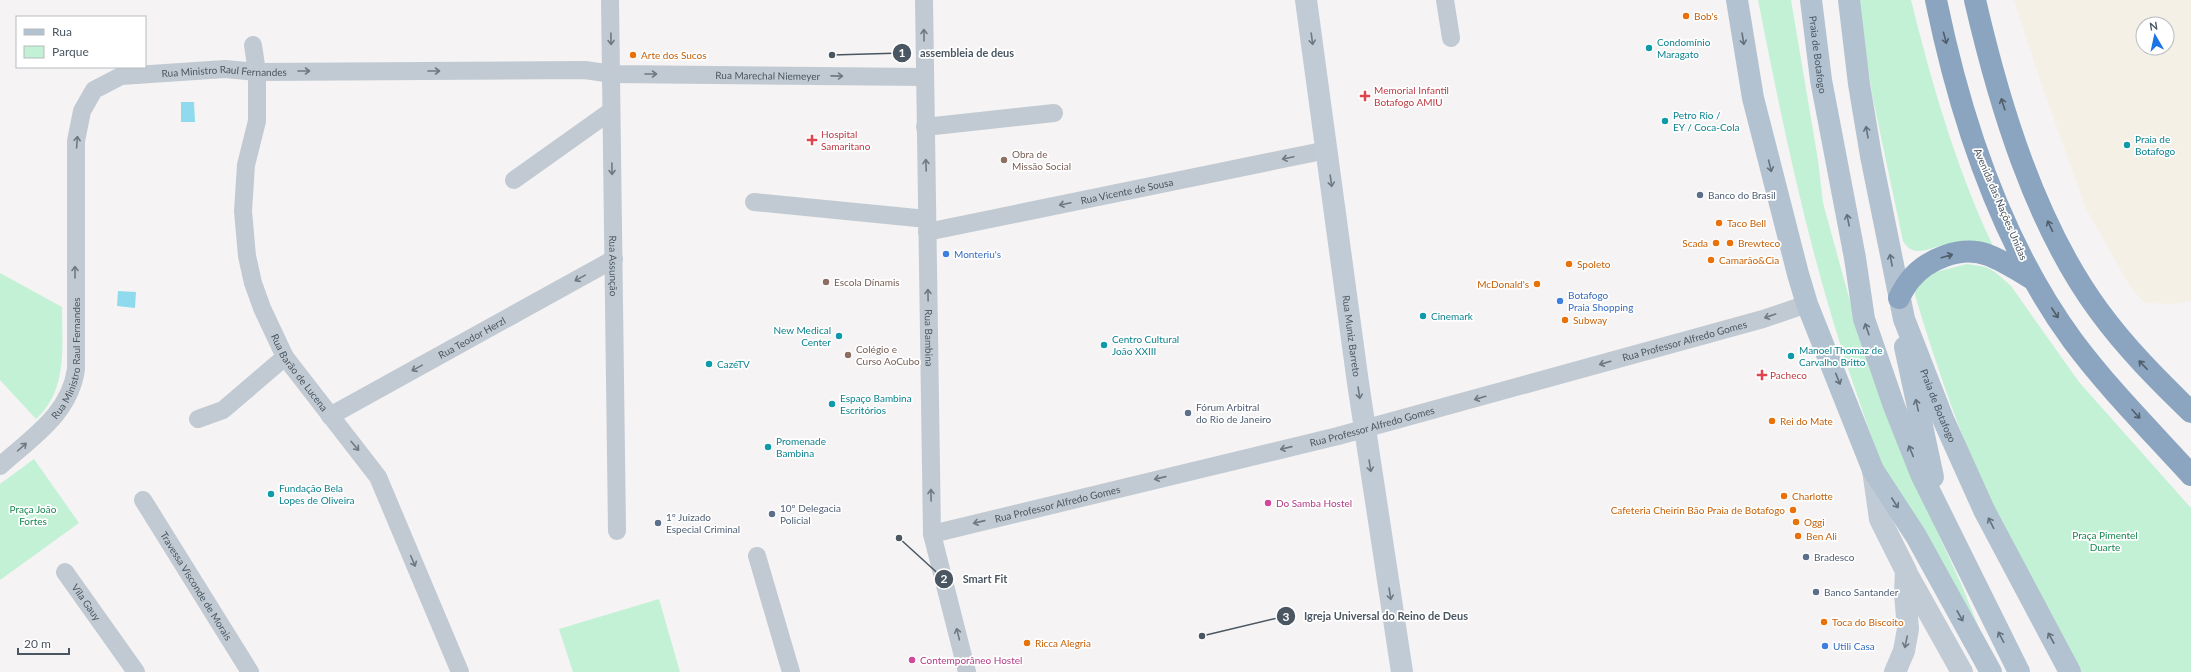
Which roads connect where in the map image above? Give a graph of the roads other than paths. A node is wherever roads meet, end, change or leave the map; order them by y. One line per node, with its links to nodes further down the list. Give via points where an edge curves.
1 (610, 0): 13 (street, Rua Assunção, one-way to 13)
2 (924, 0): 14 (street, Rua Bambina, one-way to 2)
3 (1306, 0): 18 (main road, Rua Muniz Barreto, one-way to 18)
4 (1445, 0): 10 (street)
5 (1737, 0): 24 (main road, one-way to 24, via 1753,98)
6 (1811, 0): 35 (main road, Praia de Botafogo, one-way to 6, via 1894,406 1864,319 1821,80)
7 (1850, 0): 25 (main road, Praia de Botafogo, one-way to 7, via 1859,84)
8 (1936, 0): 23 (highway, Avenida das Nações Unidas, one-way to 23, via 1976,147 2005,219)
9 (1976, 0): 27 (highway, one-way to 9, via 2131,351 2099,310 2049,225 2018,149 1988,58)
10 (1451, 38)
11 (253, 45): 12 (street, Rua Barão de Lucena)
12 (257, 72): 13 (street, Rua Ministro Raul Fernandes, one-way to 13, via 585,70); 26 (street, Rua Barão de Lucena, via 256,121 246,165 244,188 244,234 253,283); 31 (street, Rua Ministro Raul Fernandes, one-way to 12, via 44,427 66,401 74,380 76,140 82,111 94,90 121,76 224,69)
13 (612, 74): 14 (street, Rua Marechal Niemeyer, one-way to 14); 15 (street, Rua Assunção)
14 (924, 78): 17 (street, Rua Bambina)
15 (611, 111): 19 (street); 22 (street, Rua Assunção, one-way to 22)
16 (1054, 113): 17 (street)
17 (925, 127): 21 (street, Rua Bambina, one-way to 17)
18 (1327, 150): 21 (street, Rua Vicente de Sousa, one-way to 21); 30 (main road, Rua Muniz Barreto, one-way to 30)
19 (514, 180)
20 (754, 202): 21 (street, Rua Vicente de Sousa)
21 (927, 226): 37 (street, Rua Bambina, one-way to 21)
22 (614, 259): 28 (street, Rua Teodor Herzl, one-way to 28); 36 (street, Rua Assunção)
23 (2034, 280): 25 (highway, one-way to 23, via 1910,280 1923,267 1950,254 1986,254); 33 (highway, Avenida das Nações Unidas, one-way to 33, via 2073,340 2097,371)
24 (1807, 304): 30 (street, Rua Professor Alfredo Gomes, one-way to 30, via 1710,334); 32 (main road, one-way to 32)
25 (1902, 308): 35 (main road, one-way to 25, via 1905,354); 51 (main road, Praia de Botafogo, one-way to 25, via 1984,510 1943,419)
26 (285, 356): 28 (street, Rua Barão de Lucena); 29 (street, via 223,410)
27 (2191, 412)
28 (330, 416): 43 (street, Rua Barão de Lucena, one-way to 43, via 378,478)
29 (198, 419)
30 (1364, 427): 37 (street, Rua Professor Alfredo Gomes, one-way to 37, via 1338,436); 46 (main road, Rua Muniz Barreto, one-way to 46)
31 (0, 466)
32 (1873, 470): 39 (main road, via 1880,518); 49 (main road, one-way to 49, via 1916,536)
33 (2191, 475)
34 (143, 500): 42 (street, Travessa Visconde de Morais)
35 (1944, 525): 50 (main road, Praia de Botafogo, one-way to 35)
36 (617, 531)
37 (932, 534): 45 (street, Rua Bambina, one-way to 37)
38 (758, 556): 44 (street)
39 (1906, 571): 47 (main road, one-way to 47, via 1908,629 1904,651); 48 (main road)
40 (65, 572): 41 (street, Vila Gauy)
41 (136, 672)
42 (250, 672)
43 (460, 672)
44 (791, 672)
45 (967, 672)
46 (1402, 672)
47 (1895, 672)
48 (1962, 672)
49 (1991, 672)
50 (2019, 672)
51 (2070, 672)

